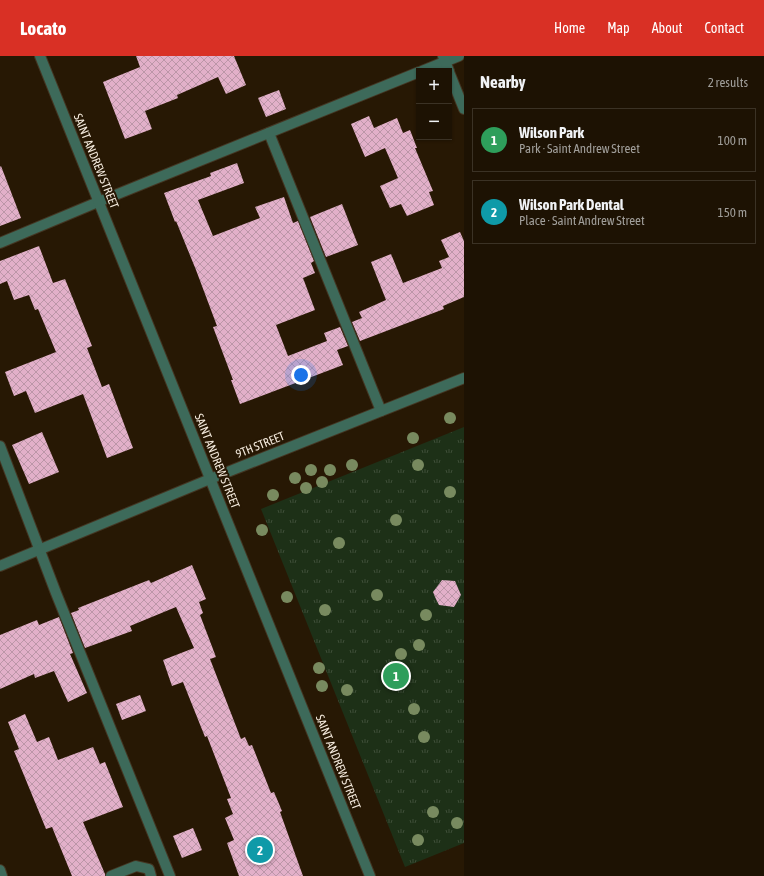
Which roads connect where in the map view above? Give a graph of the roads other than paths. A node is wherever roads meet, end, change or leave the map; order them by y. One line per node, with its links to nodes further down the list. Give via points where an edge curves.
1 (40, 56): 8 (street, SAINT ANDREW STREET)
2 (459, 56): 3 (street)
3 (446, 65): 4 (street); 6 (street)
4 (435, 68)
5 (416, 74): 7 (street)
6 (464, 109)
7 (269, 133): 8 (street); 11 (street)
8 (98, 202): 9 (street); 13 (street, SAINT ANDREW STREET)
9 (0, 243)
10 (464, 378): 11 (street, 9TH STREET)
11 (381, 411): 13 (street, 9TH STREET)
12 (0, 446): 14 (street)
13 (210, 479): 14 (street, 9TH STREET); 21 (street, SAINT ANDREW STREET)
14 (40, 550): 15 (street, 9TH STREET); 20 (street)
15 (0, 566)
16 (0, 870): 17 (street)
17 (2, 876)
18 (111, 876): 19 (street, via 136,866 148,869)
19 (151, 876)
20 (170, 876)
21 (370, 876)

